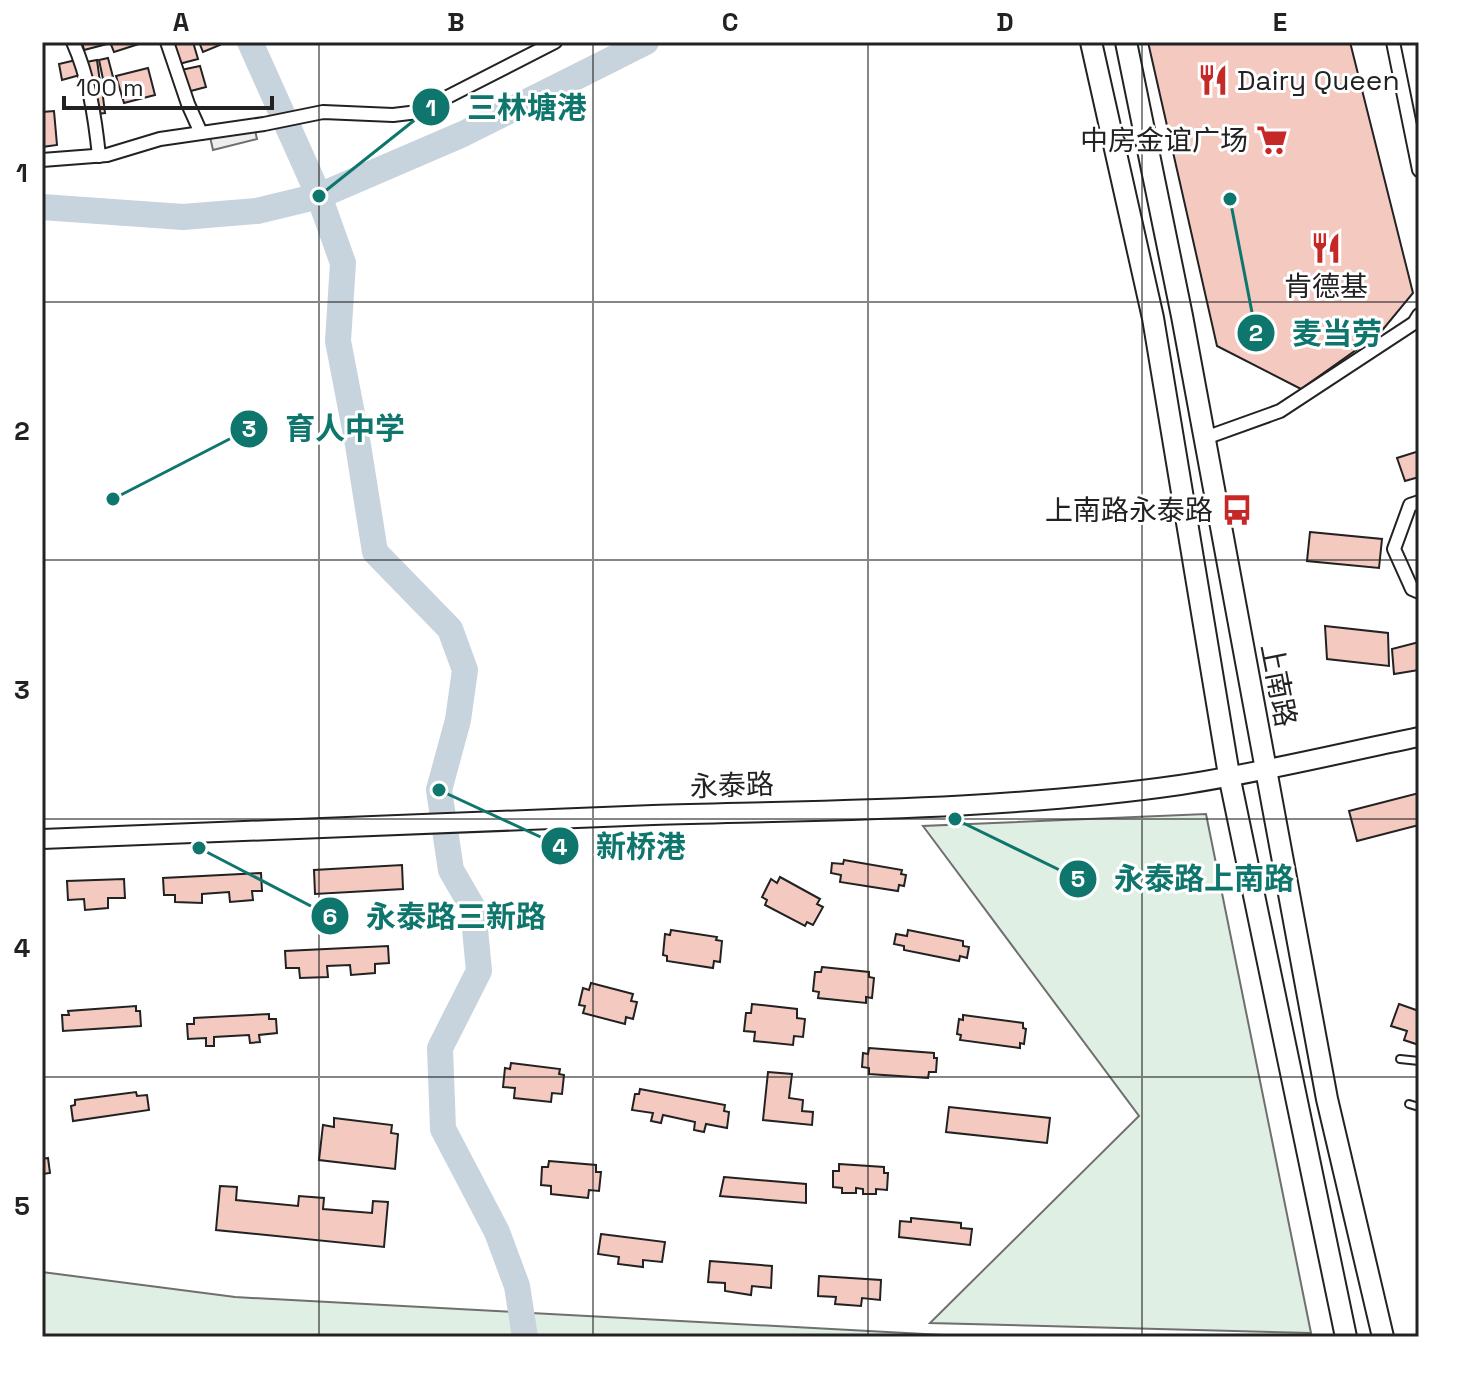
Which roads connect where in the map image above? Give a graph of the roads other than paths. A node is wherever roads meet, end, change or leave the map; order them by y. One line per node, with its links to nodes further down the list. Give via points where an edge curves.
1 (73, 42): 8 (street, via 94,112)
2 (167, 42): 7 (street)
3 (555, 42): 7 (street, via 418,112 323,112)
4 (1091, 42): 17 (main road, via 1153,318)
5 (1126, 42): 12 (main road, 上南路)
6 (1393, 42): 10 (street)
7 (201, 133): 8 (street)
8 (99, 156): 9 (street)
9 (42, 160)
10 (1419, 170)
11 (1419, 315): 12 (street, via 1280,411)
12 (1205, 438): 16 (main road, 上南路)
13 (1419, 502): 14 (street, via 1410,505 1394,549 1412,589)
14 (1419, 592)
15 (1419, 737): 16 (street, 永泰路)
16 (1267, 768): 17 (street, 永泰路); 24 (main road, 上南路, via 1327,1099)
17 (1229, 775): 18 (street, 永泰路, via 1106,794 951,806); 23 (main road)
18 (42, 839)
19 (1400, 1059): 20 (lane)
20 (1419, 1061)
21 (1409, 1104): 22 (lane)
22 (1419, 1107)
23 (1346, 1337)
24 (1383, 1337)

